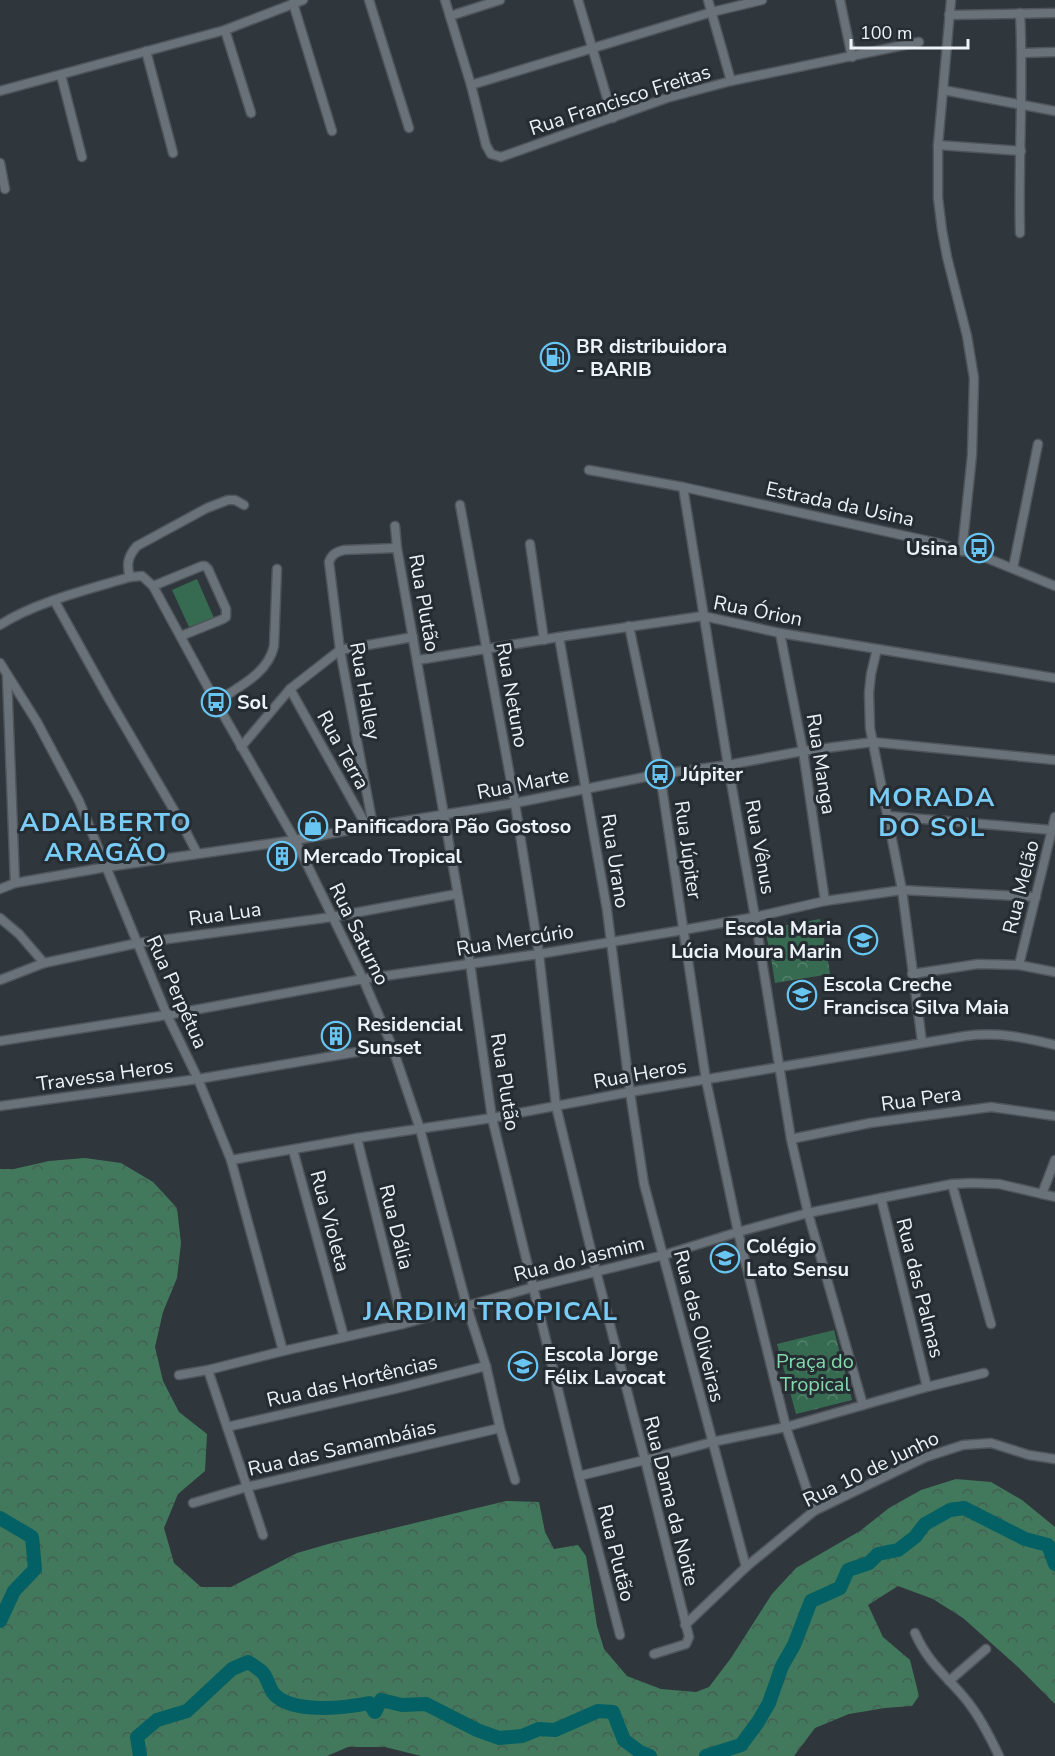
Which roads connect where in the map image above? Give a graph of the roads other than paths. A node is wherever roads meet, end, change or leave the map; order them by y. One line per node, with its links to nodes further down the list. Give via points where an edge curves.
1 (303, 0): 10 (street)
2 (369, 0): 32 (street)
3 (445, 0): 15 (street)
4 (500, 0): 15 (street)
5 (578, 0): 18 (street)
6 (708, 0): 11 (street)
7 (762, 0): 11 (street)
8 (840, 0): 22 (street)
9 (951, 0): 14 (street)
10 (293, 3): 16 (street); 33 (street)
11 (712, 12): 18 (street); 24 (street)
12 (1020, 13): 13 (street); 14 (street); 21 (street)
13 (1055, 13)
14 (949, 15): 26 (street)
15 (450, 16): 25 (street)
16 (225, 30): 19 (street); 30 (street)
17 (919, 42): 22 (street, Rua Francisco Freitas)
18 (593, 49): 25 (street); 31 (street)
19 (146, 51): 23 (street); 36 (street)
20 (1055, 52): 21 (street)
21 (1022, 53): 28 (street)
22 (852, 57): 24 (street, Rua Francisco Freitas)
23 (61, 75): 27 (street); 37 (street)
24 (731, 81): 31 (street, Rua Francisco Freitas)
25 (471, 85): 31 (street, Rua Francisco Freitas, via 486,145 496,157)
26 (943, 90): 28 (street); 34 (street)
27 (0, 91)
28 (1020, 106): 29 (street); 35 (street)
29 (1055, 111)
30 (251, 113)
31 (613, 118)
32 (409, 128)
33 (332, 131)
34 (938, 145): 35 (street); 49 (street, via 942,230 974,378 972,455)
35 (1021, 151): 40 (street)
36 (173, 153)
37 (82, 157)
38 (0, 163): 39 (street)
39 (5, 189)
40 (1020, 233)
41 (1038, 444): 50 (street)
42 (589, 470): 43 (street, Estrada da Usina)
43 (683, 487): 49 (street, Estrada da Usina); 56 (street, Rua Vênus)
44 (244, 505): 52 (street, via 228,500 207,508 137,546 128,559)
45 (460, 505): 66 (street, Rua Netuno)
46 (395, 526): 48 (street, Rua Plutão)
47 (530, 544): 63 (street)
48 (397, 548): 61 (street, Rua Plutão); 65 (street, Rua Halley, via 344,550 331,556)
49 (962, 551): 50 (street, Estrada da Usina)
50 (1013, 568): 54 (street, Estrada da Usina)
51 (278, 569): 72 (street, via 272,655 259,673)
52 (130, 577): 53 (street, Rua Saturno, via 142,576); 55 (street)
53 (153, 586): 60 (street, Rua Saturno); 60 (street, via 202,566 208,569 226,609 225,616)
54 (1055, 586)
55 (54, 600): 57 (street); 87 (street)
56 (703, 616): 58 (street, Rua Órion); 59 (street, Rua Órion); 77 (street, Rua Vênus)
57 (0, 625)
58 (629, 626): 62 (street, Rua Órion); 78 (street, Rua Júpiter)
59 (780, 633): 64 (street, Rua Órion); 75 (street, Rua Manga)
60 (181, 636): 72 (street, Rua Saturno)
61 (413, 636): 65 (street); 67 (street, Rua Plutão)
62 (560, 637): 63 (street, Rua Órion); 79 (street, Rua Urano)
63 (544, 640): 66 (street, Rua Órion)
64 (877, 649): 70 (street, Rua Órion); 73 (street, via 869,693)
65 (340, 650): 71 (street); 84 (street, Rua Halley)
66 (487, 650): 67 (street, Rua Órion); 80 (street, Rua Netuno)
67 (418, 660): 81 (street, Rua Plutão)
68 (0, 663): 69 (street, Rua Perpétua)
69 (7, 676): 88 (street, Rua Perpétua, via 37,722 79,801); 89 (street)
70 (1055, 678)
71 (290, 689): 74 (street); 84 (street, Rua Terra)
72 (216, 702): 74 (street, Rua Saturno)
73 (873, 742): 75 (street, Rua Marte); 76 (street, Rua Marte); 82 (street)
74 (242, 747): 86 (street, Rua Saturno)
75 (803, 751): 77 (street, Rua Marte); 94 (street, Rua Manga)
76 (1055, 760)
77 (728, 765): 78 (street, Rua Marte); 96 (street, Rua Vênus)
78 (660, 774): 79 (street, Rua Marte); 98 (street, Rua Júpiter)
79 (586, 789): 80 (street, Rua Marte); 99 (street, Rua Urano)
80 (515, 803): 81 (street, Rua Marte); 101 (street, Rua Netuno)
81 (444, 814): 84 (street, Rua Marte); 92 (street, Rua Plutão)
82 (888, 816): 85 (street); 91 (street)
83 (1055, 817): 85 (street, Rua Melão)
84 (370, 826): 86 (street, Rua Marte)
85 (1052, 830): 93 (street, Rua Melão)
86 (295, 840): 87 (street, Rua Marte); 95 (street, Rua Saturno)
87 (196, 853): 88 (street, Rua Marte)
88 (107, 867): 89 (street, Rua Marte); 100 (street, Rua Perpétua)
89 (15, 883): 90 (street, Rua Marte)
90 (0, 890)
91 (902, 890): 93 (street, Rua Mercúrio); 94 (street, Rua Mercúrio); 106 (street)
92 (457, 894): 95 (street, Rua Lua); 103 (street, Rua Plutão)
93 (1036, 897): 104 (street, Rua Melão)
94 (825, 901): 96 (street, Rua Mercúrio)
95 (332, 917): 100 (street, Rua Lua); 107 (street, Rua Saturno)
96 (756, 917): 98 (street, Rua Mercúrio); 114 (street, Rua Vênus)
97 (0, 918): 102 (street)
98 (683, 930): 99 (street, Rua Mercúrio); 116 (street, Rua Júpiter)
99 (611, 941): 101 (street, Rua Mercúrio); 117 (street, Rua Urano)
100 (138, 943): 102 (street, Rua Lua); 109 (street, Rua Perpétua)
101 (539, 954): 103 (street, Rua Mercúrio); 119 (street, Rua Netuno)
102 (44, 963): 108 (street, Rua Lua)
103 (470, 963): 107 (street, Rua Mercúrio); 121 (street, Rua Plutão)
104 (1019, 965): 105 (street); 106 (street, via 978,964)
105 (1055, 972)
106 (912, 974): 111 (street)
107 (363, 979): 109 (street, Rua Mercúrio); 113 (street, Rua Saturno)
108 (0, 980)
109 (168, 1015): 110 (street, Rua Mercúrio); 115 (street, Rua Perpétua)
110 (0, 1041)
111 (922, 1042): 112 (street, Rua Heros, via 986,1033); 114 (street, Rua Heros)
112 (1055, 1045)
113 (392, 1046): 115 (street, Travessa Heros); 122 (street, Rua Saturno)
114 (779, 1067): 116 (street, Rua Heros); 124 (street, Rua Vênus)
115 (198, 1079): 118 (street, Travessa Heros); 126 (street, Rua Perpétua)
116 (706, 1080): 117 (street, Rua Heros); 133 (street, Rua Júpiter)
117 (630, 1092): 119 (street, Rua Heros); 134 (street, Rua das Oliveiras, via 644,1184)
118 (0, 1106)
119 (556, 1106): 121 (street, Rua Heros); 135 (street, Rua Dama da Noite)
120 (1055, 1116): 124 (street, Rua Pera, via 991,1107 870,1123)
121 (492, 1118): 122 (street, Rua Heros); 136 (street, Rua Plutão)
122 (420, 1129): 123 (street, Rua Heros); 137 (street, Rua Saturno)
123 (357, 1138): 125 (street, Rua Heros); 138 (street, Rua Dália)
124 (792, 1139): 132 (street, Rua Vênus)
125 (293, 1150): 126 (street, Rua Heros); 140 (street, Rua Violeta)
126 (231, 1160): 141 (street, Rua Perpétua)
127 (1055, 1160): 129 (street)
128 (952, 1184): 129 (street, Rua do Jasmim, via 999,1185); 131 (street, Rua do Jasmim); 139 (street)
129 (1042, 1194): 130 (street, Rua do Jasmim)
130 (1055, 1197)
131 (881, 1198): 132 (street, Rua do Jasmim); 146 (street, Rua das Palmas)
132 (808, 1213): 133 (street, Rua do Jasmim); 147 (street, Rua Vênus)
133 (738, 1232): 134 (street, Rua do Jasmim); 149 (street, Rua Júpiter)
134 (664, 1255): 135 (street, Rua do Jasmim); 151 (street, Rua das Oliveiras)
135 (596, 1271): 136 (street, Rua do Jasmim); 153 (street, Rua Dama da Noite)
136 (534, 1287): 137 (street, Rua do Jasmim); 154 (street, Rua Plutão)
137 (467, 1307): 138 (street, Rua do Jasmim); 142 (street, Rua Saturno)
138 (403, 1324): 140 (street, Rua do Jasmim)
139 (991, 1324)
140 (344, 1337): 141 (street, Rua do Jasmim)
141 (283, 1351): 143 (street, Rua do Jasmim)
142 (486, 1366): 148 (street, Rua das Hortências); 150 (street, Rua Saturno)
143 (208, 1371): 145 (street, Rua do Jasmim); 148 (street)
144 (984, 1373): 146 (street)
145 (179, 1375)
146 (927, 1387): 147 (street)
147 (863, 1405): 149 (street)
148 (226, 1427): 156 (street)
149 (786, 1427): 151 (street); 158 (street, Rua Júpiter)
150 (500, 1428): 155 (street, Rua Saturno); 156 (street, Rua das Samambáias)
151 (712, 1442): 153 (street); 160 (street, Rua das Oliveiras)
152 (1055, 1459): 158 (street, Rua 10 de Junho, via 998,1444 963,1445 926,1457)
153 (645, 1461): 154 (street); 161 (street, Rua Dama da Noite)
154 (579, 1476): 163 (street, Rua Plutão)
155 (515, 1480)
156 (248, 1487): 157 (street, Rua das Samambáias); 159 (street)
157 (193, 1503)
158 (814, 1511): 160 (street, Rua 10 de Junho)
159 (263, 1535)
160 (746, 1567): 161 (street, Rua 10 de Junho)
161 (685, 1625): 165 (street, Rua 10 de Junho, via 689,1637 686,1644)
162 (915, 1633): 166 (street, via 931,1661)
163 (620, 1635)
164 (986, 1649): 166 (street)
165 (654, 1654)
166 (949, 1681): 167 (street, via 981,1722)
167 (999, 1756)

